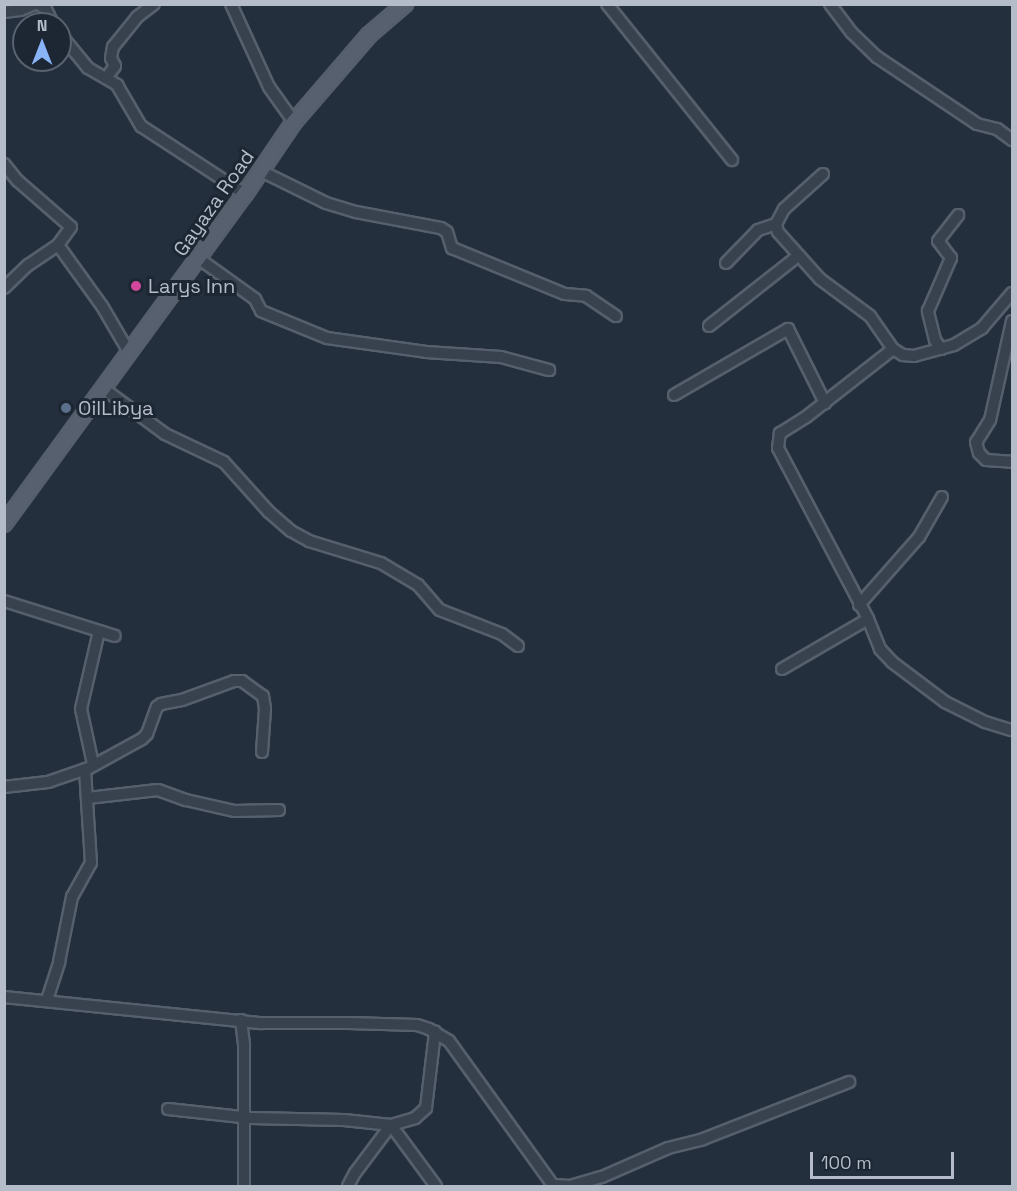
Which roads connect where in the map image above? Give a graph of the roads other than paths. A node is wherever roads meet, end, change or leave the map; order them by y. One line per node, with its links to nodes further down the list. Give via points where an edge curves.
1 (37, 4): 7 (street)
2 (154, 4): 9 (street, via 137,17 112,47 115,66)
3 (231, 4): 10 (street, via 269,87)
4 (405, 4): 10 (main road, Gayaza Road, via 369,35)
5 (607, 4): 12 (street)
6 (830, 4): 11 (street, via 876,57 977,124 997,129)
7 (4, 12)
8 (72, 49): 9 (street, via 88,68)
9 (106, 78): 16 (street, via 117,85 141,126)
10 (294, 122): 14 (main road, Gayaza Road)
11 (1012, 140)
12 (732, 160)
13 (4, 164): 19 (street, via 18,181 69,222 70,231)
14 (261, 171): 16 (main road, Gayaza Road); 25 (street, via 326,203 441,228 447,232 452,248 565,294 586,296)
15 (823, 174): 18 (street, via 784,209)
16 (245, 194): 21 (main road, Gayaza Road)
17 (958, 215): 29 (street, via 939,241 951,258 928,310)
18 (776, 224): 20 (street); 22 (street, via 758,230)
19 (58, 246): 23 (street, via 28,265); 30 (street, via 102,306)
20 (798, 256): 27 (street); 28 (street, via 820,279 870,316)
21 (198, 258): 30 (main road, Gayaza Road); 31 (street, via 255,299 261,311 327,338 426,352 501,357)
22 (726, 262)
23 (4, 288)
24 (1012, 293): 29 (street, via 982,328)
25 (616, 316)
26 (1012, 321): 35 (street, via 990,420 976,442 986,460)
27 (709, 326)
28 (893, 349): 29 (street, via 914,356); 34 (street)
29 (941, 349)
30 (129, 352): 32 (main road, Gayaza Road)
31 (549, 370)
32 (104, 389): 37 (main road, Gayaza Road); 43 (street, via 165,434 224,462 291,531 309,541 381,563 418,585 440,610 502,634)
33 (674, 395): 34 (street, via 788,329)
34 (825, 403): 39 (street, via 780,433 778,448)
35 (1012, 462)
36 (942, 497): 39 (street, via 919,537)
37 (4, 524)
38 (4, 601): 41 (street)
39 (859, 606): 40 (street)
40 (868, 619): 44 (street); 45 (street, via 880,649 926,689 963,712)
41 (99, 631): 42 (street); 47 (street, via 81,709)
42 (115, 636)
43 (518, 646)
44 (782, 669)
45 (1012, 730)
46 (262, 752): 47 (street, via 263,696 242,681 234,681 161,704 142,739)
47 (89, 766): 48 (street, via 48,782); 49 (street)
48 (4, 787)
49 (88, 798): 50 (street, via 158,790 234,811); 52 (street, via 91,863 72,897)
50 (279, 810)
51 (4, 997): 52 (street)
52 (47, 1000): 53 (street)
53 (241, 1020): 54 (street, via 303,1025 417,1025); 57 (street)
54 (435, 1032): 58 (street, via 426,1108 415,1118); 62 (street, via 449,1041)
55 (849, 1082): 62 (street, via 703,1139 668,1148 602,1177)
56 (168, 1109): 57 (street)
57 (242, 1117): 58 (street); 59 (street)
58 (391, 1125): 60 (street); 61 (street)
59 (244, 1186)
60 (348, 1186)
61 (436, 1186)
62 (554, 1186)

